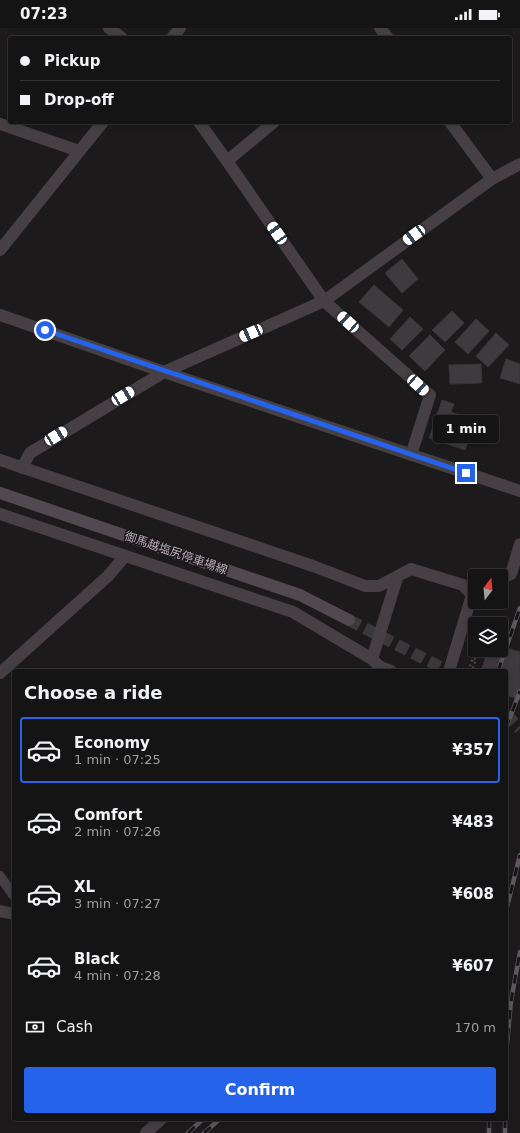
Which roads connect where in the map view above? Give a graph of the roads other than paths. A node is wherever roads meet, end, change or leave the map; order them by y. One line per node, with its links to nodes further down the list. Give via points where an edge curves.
1 (109, 28): 3 (street)
2 (180, 28): 4 (street)
3 (119, 36)
4 (174, 36)
5 (0, 124): 10 (street)
6 (101, 124): 10 (street)
7 (200, 124): 11 (street)
8 (272, 124): 11 (street)
9 (451, 124): 13 (street)
10 (79, 151): 14 (street)
11 (227, 161): 15 (street)
12 (520, 164): 13 (street)
13 (492, 179): 15 (street)
14 (0, 250)
15 (324, 301): 17 (street); 18 (street, via 430,395)
16 (0, 314): 17 (street)
17 (164, 372): 18 (street); 20 (street, via 30,452)
18 (411, 455): 21 (street)
19 (0, 460): 20 (street)
20 (22, 468): 27 (street, via 365,586 378,586)
21 (520, 491)
22 (0, 494): 30 (main road, 御馬越塩尻停車場線, via 300,595)
23 (0, 514): 25 (street)
24 (520, 544): 26 (street, via 512,574)
25 (125, 556): 31 (street, via 293,612); 34 (street, via 108,576)
26 (508, 576)
27 (397, 578): 28 (street, via 411,569 464,585); 31 (street)
28 (468, 589)
29 (469, 609): 33 (street)
30 (349, 620)
31 (372, 659): 32 (street)
32 (386, 669)
33 (450, 669)
34 (0, 673)
35 (0, 876): 36 (lane)
36 (12, 893)
37 (0, 911): 38 (street)
38 (12, 914)
39 (159, 1121): 40 (street)
40 (146, 1133)

